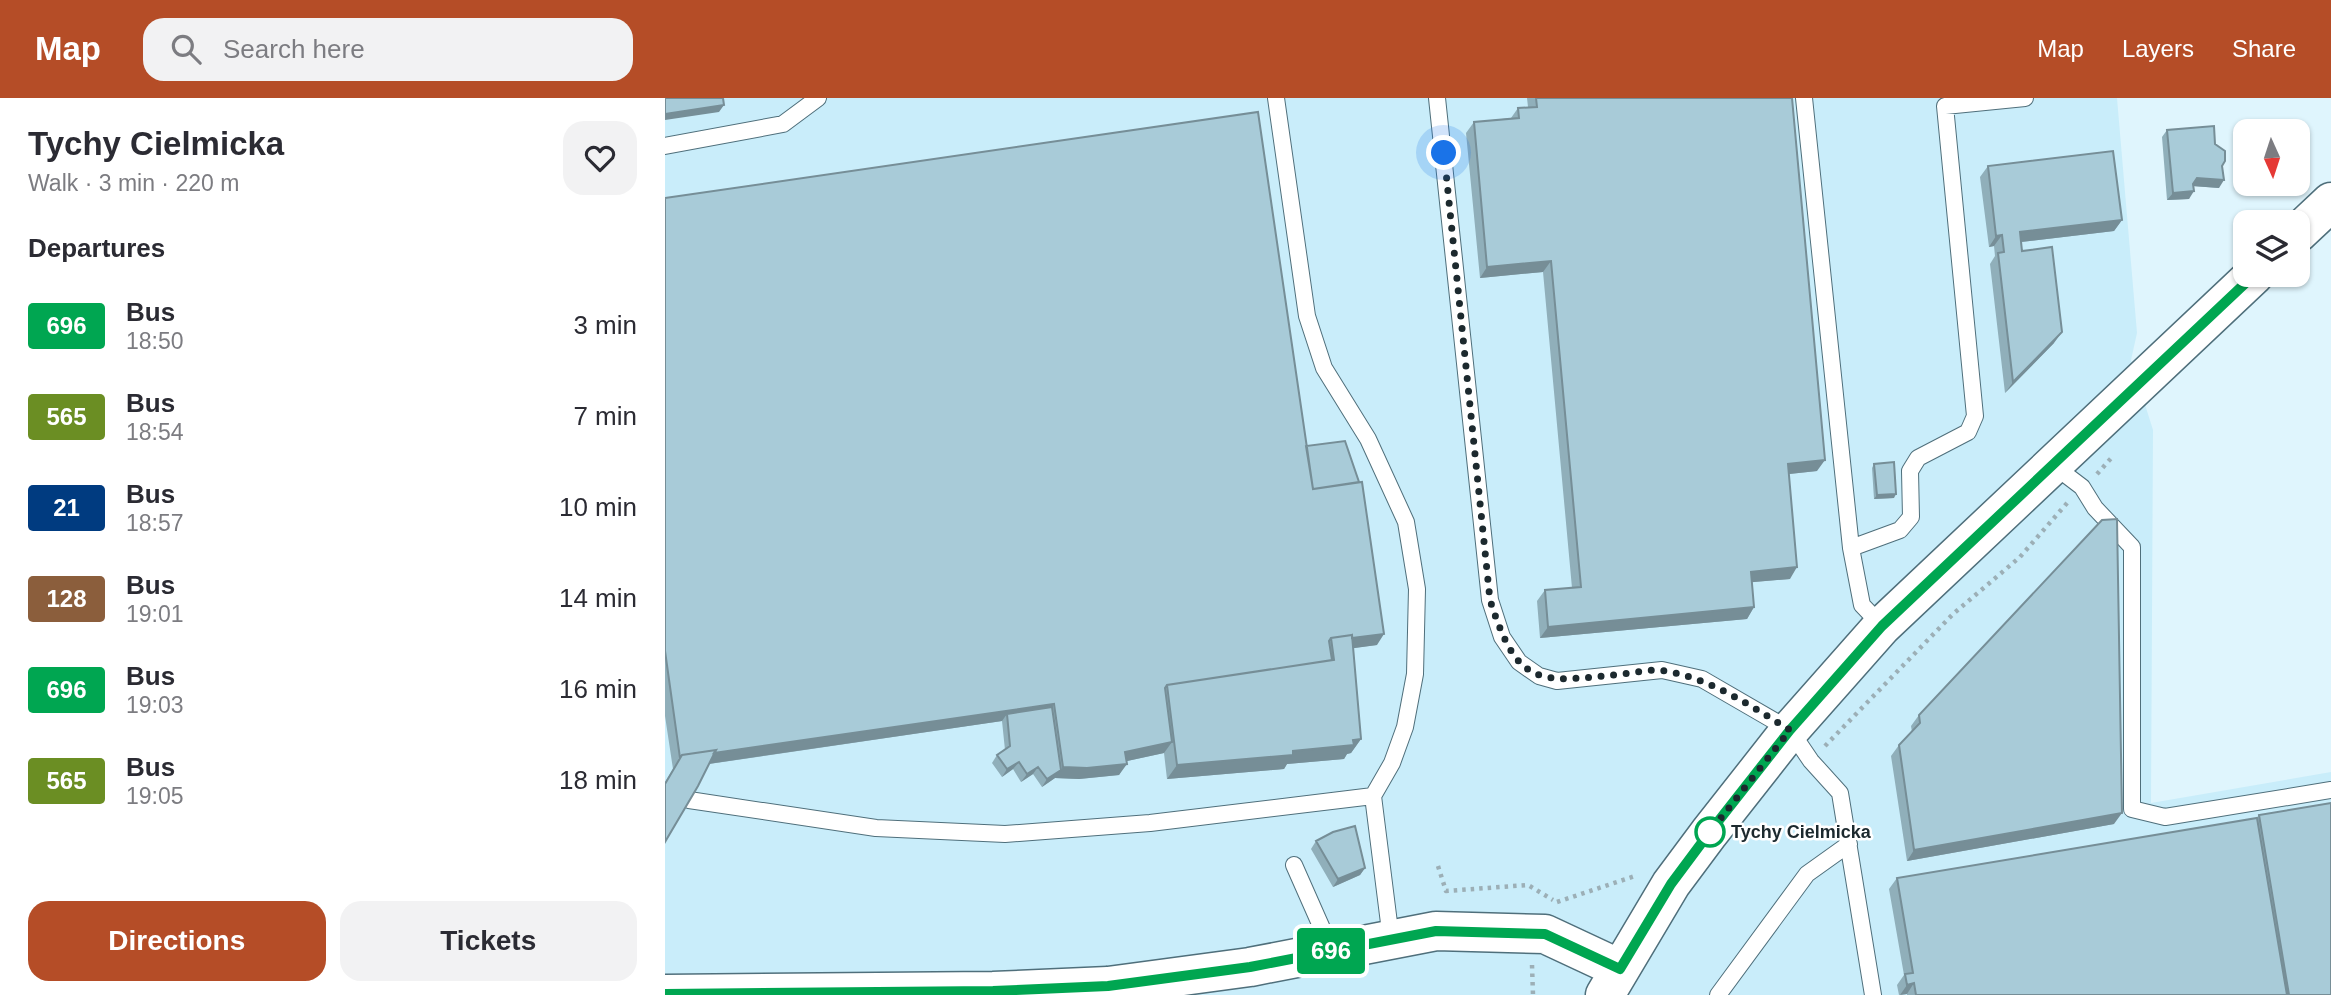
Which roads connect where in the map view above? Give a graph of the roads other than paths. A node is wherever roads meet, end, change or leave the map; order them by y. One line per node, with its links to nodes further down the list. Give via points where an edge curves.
1 (818, 98): 6 (lane, via 783,124)
2 (1276, 98): 15 (lane, via 1307,316 1324,368 1368,439 1406,522 1417,589 1415,674 1405,727)
3 (1437, 98): 13 (lane, via 1490,600 1502,637 1519,662 1539,676 1557,681 1662,670 1702,679)
4 (1804, 98): 11 (lane)
5 (2025, 98): 11 (lane, via 1945,106 1975,416 1968,432 1918,458 1910,471 1911,517 1900,530)
6 (665, 146)
7 (2331, 202): 8 (street)
8 (2310, 222)
9 (2243, 287): 10 (street)
10 (2067, 476): 12 (street); 14 (lane, via 2131,547 2132,809 2165,817)
11 (1851, 548): 12 (lane, via 1862,605)
12 (1882, 626): 13 (street)
13 (1790, 730): 17 (lane, via 1840,793); 21 (street, via 1671,884)
14 (2331, 790)
15 (1373, 796): 16 (lane, via 1150,823 1005,834 876,828); 19 (lane)
16 (688, 800)
17 (1849, 844): 23 (lane, via 1807,874); 24 (lane)
18 (1294, 865): 20 (lane)
19 (1391, 939): 20 (street); 21 (street, via 1436,931 1545,934)
20 (1332, 951): 22 (street, via 1108,986)
21 (1612, 982)
22 (665, 993)
23 (1718, 995)
24 (1873, 995)

